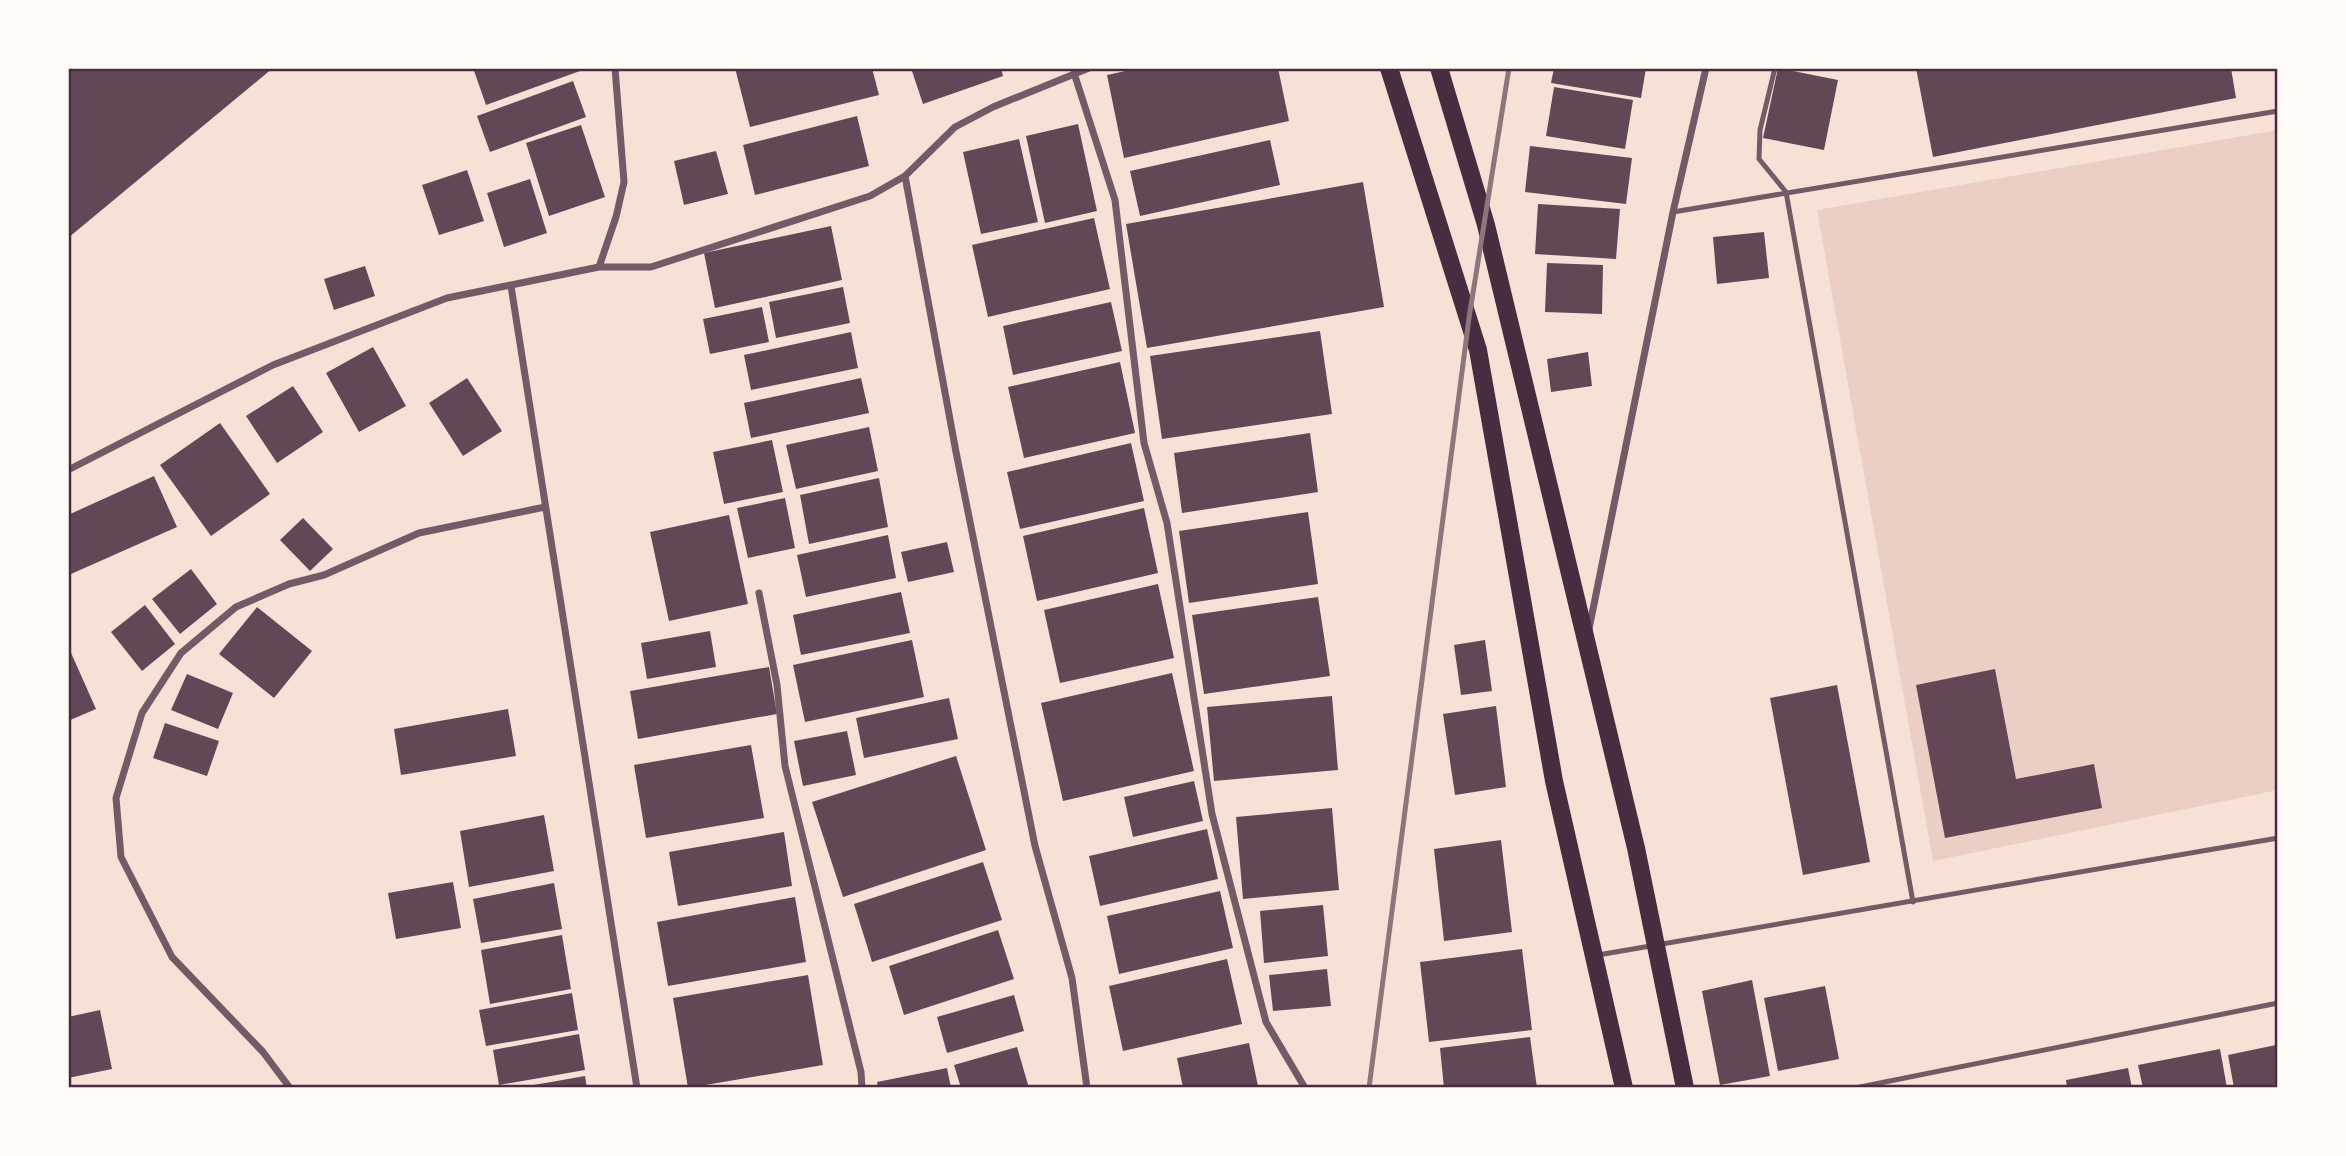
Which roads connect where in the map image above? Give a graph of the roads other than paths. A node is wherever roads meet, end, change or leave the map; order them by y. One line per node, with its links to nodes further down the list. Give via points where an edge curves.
1 (615, 68): 12 (street, via 624,182)
2 (1089, 68): 7 (street)
3 (1388, 68): 21 (main road, via 1478,350 1554,781)
4 (1439, 68): 17 (main road, via 1486,225)
5 (1706, 68): 11 (street)
6 (1775, 68): 10 (lane, via 1760,130 1759,159)
7 (1074, 74): 9 (street, via 956,127); 27 (street, via 1115,200 1143,443 1167,523 1212,814 1266,1022)
8 (2278, 111): 10 (lane)
9 (905, 176): 12 (street, via 870,196 651,267); 26 (street, via 1035,846 1072,978)
10 (1786, 192): 11 (lane); 19 (lane)
11 (1672, 212): 17 (street)
12 (599, 267): 13 (street)
13 (511, 286): 14 (street, via 447,298 273,365); 15 (street)
14 (68, 470)
15 (545, 507): 23 (street, via 419,533 236,607 181,653 142,713 116,798 121,857 172,957 263,1052); 24 (street)
16 (759, 593): 25 (street, via 777,685 785,766)
17 (1586, 647): 20 (main road)
18 (2278, 838): 19 (lane)
19 (1913, 902): 20 (lane)
20 (1657, 945): 21 (lane); 29 (main road)
21 (1594, 956): 28 (main road)
22 (2278, 1003): 30 (lane)
23 (290, 1088)
24 (637, 1088)
25 (862, 1088)
26 (1087, 1088)
27 (1305, 1088)
28 (1624, 1088)
29 (1685, 1088)
30 (1856, 1088)

